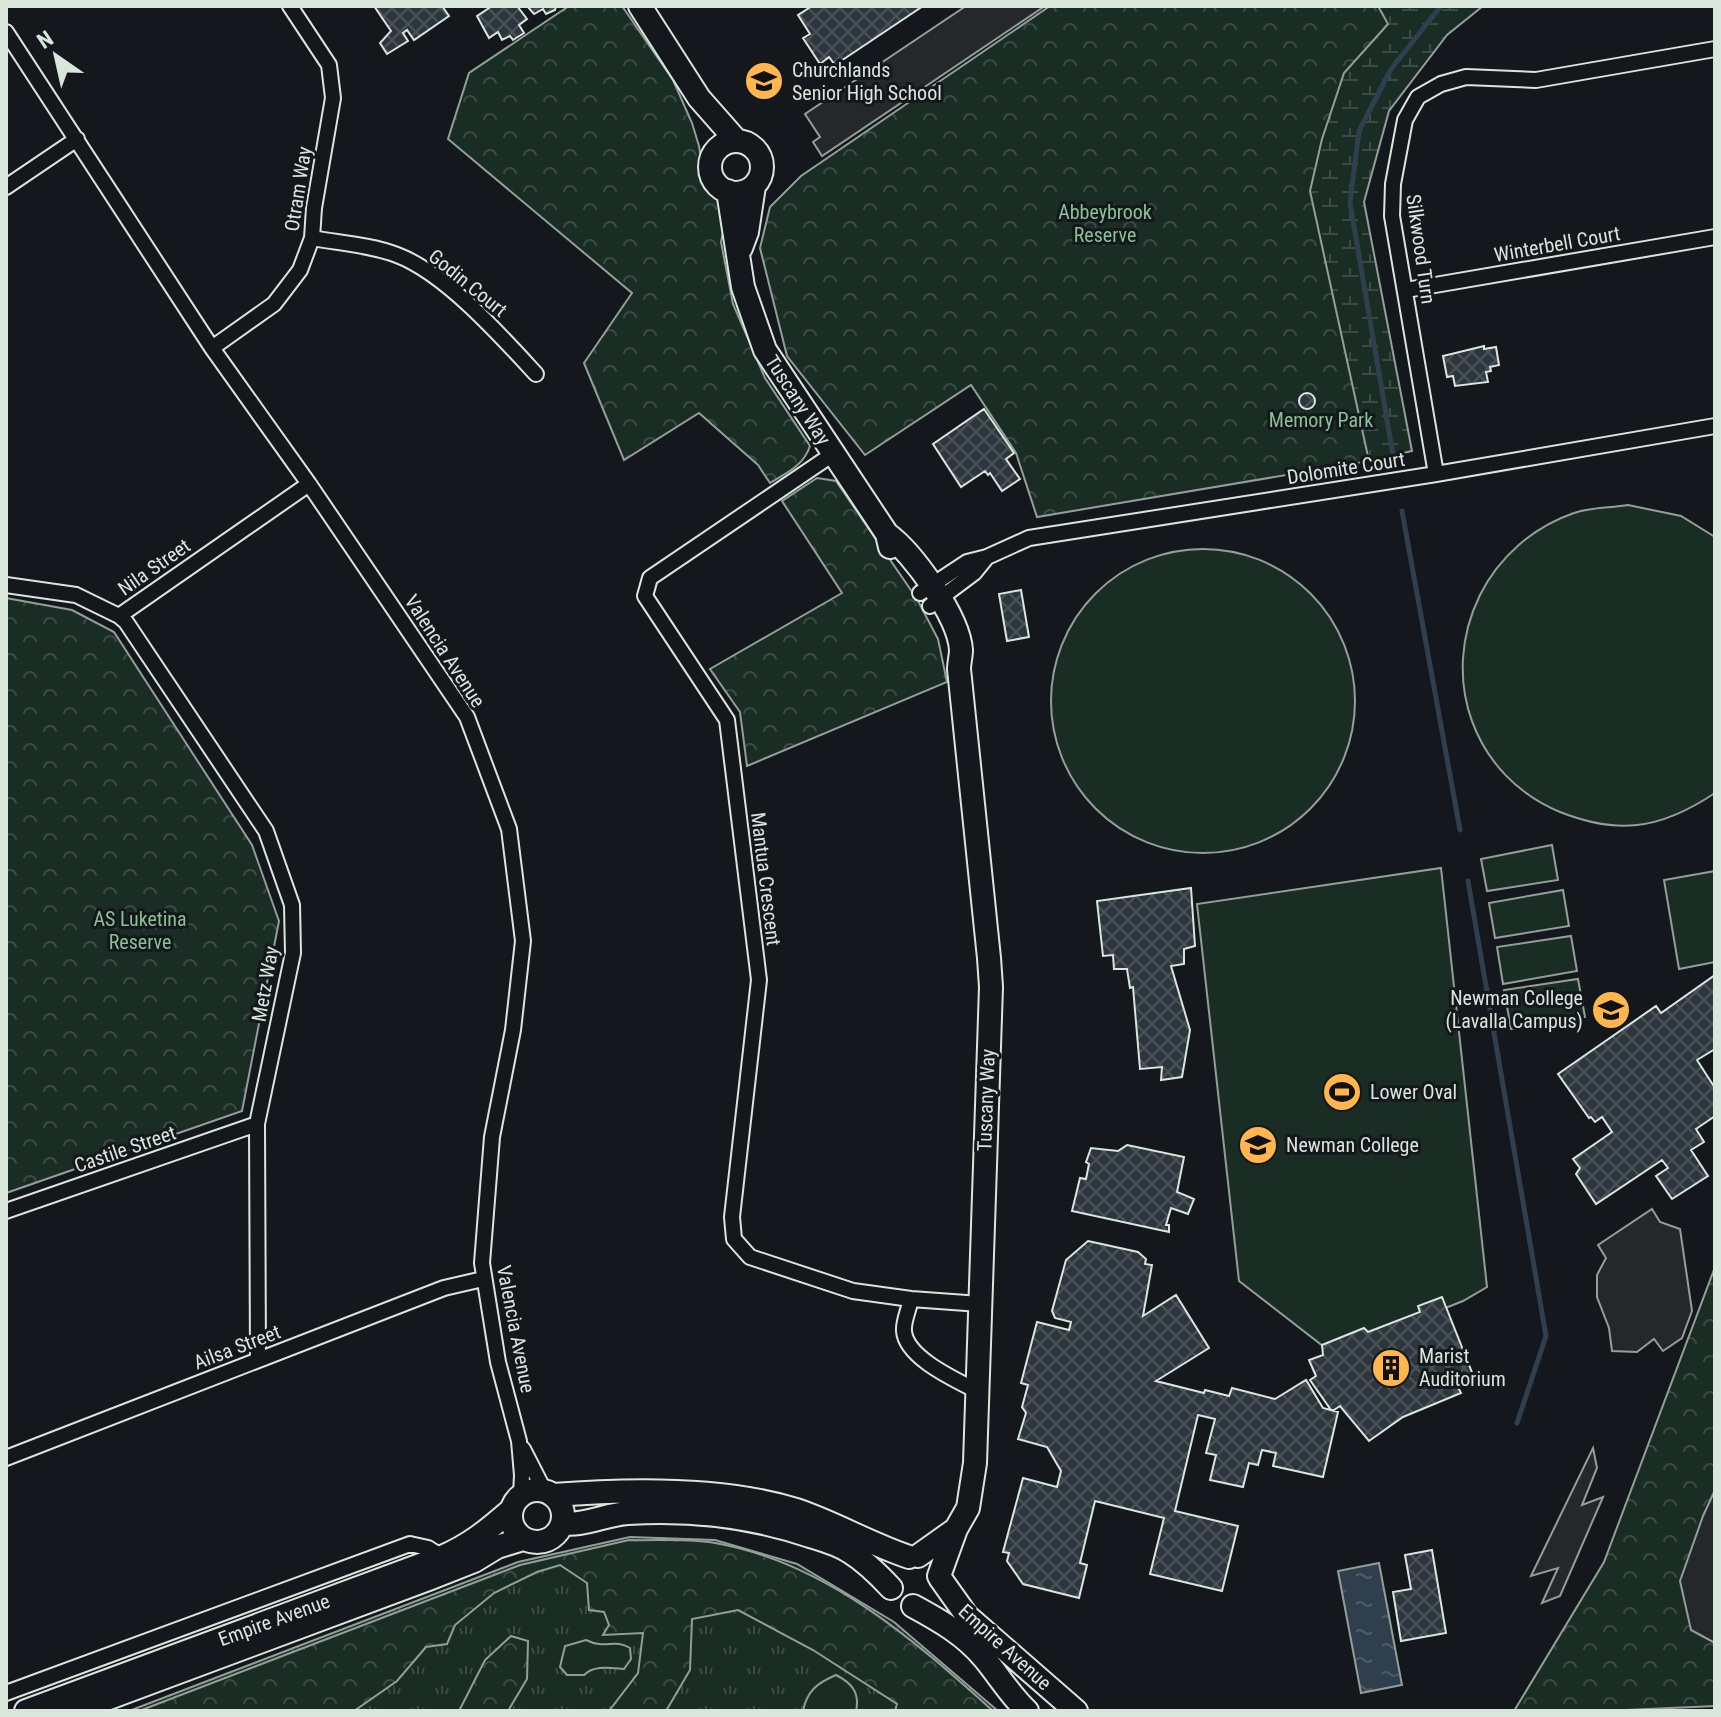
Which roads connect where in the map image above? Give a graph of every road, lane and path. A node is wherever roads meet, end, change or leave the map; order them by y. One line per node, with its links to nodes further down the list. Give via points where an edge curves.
1 (290, 6): 13 (street, Otram Way, via 329,65 333,98)
2 (640, 6): 5 (main road)
3 (6, 32): 6 (street, Valencia Avenue)
4 (1715, 49): 15 (street, Silkwood Turn, via 1536,80 1466,77 1418,97 1405,120 1393,184 1392,216)
5 (699, 98): 7 (main road); 8 (main road)
6 (77, 139): 10 (street); 16 (street, Valencia Avenue)
7 (736, 140): 8 (main road); 9 (main road, via 751,145 763,162)
8 (714, 153): 11 (main road, via 713,179)
9 (754, 186): 11 (main road); 14 (main road, Tuscany Way)
10 (6, 187)
11 (728, 191): 14 (main road, Tuscany Way)
12 (1715, 237): 15 (street, Winterbell Court)
13 (312, 238): 16 (street, Otram Way, via 300,270 274,304); 17 (street, Godin Court, via 396,255 424,270 489,322)
14 (739, 253): 19 (main road, Tuscany Way, via 743,287 765,350)
15 (1406, 290): 20 (street, Silkwood Turn)
16 (212, 348): 21 (street, Valencia Avenue)
17 (536, 374)
18 (1715, 426): 20 (street, Dolomite Court)
19 (833, 454): 23 (main road, Tuscany Way, via 887,534 901,544); 28 (street, Mantua Crescent, via 650,578 645,596 727,720 759,980 732,1217 734,1239 750,1257 823,1282)
20 (1436, 474): 23 (street, Dolomite Court, via 1029,538 967,562)
21 (309, 484): 24 (street, Nila Street); 27 (street, Valencia Avenue, via 467,717 509,829 523,941 513,1030 492,1137)
22 (6, 585): 24 (street, Nila Street, via 76,595)
23 (930, 596): 29 (main road, Tuscany Way, via 952,622 961,649 991,987)
24 (119, 616): 25 (street, Metz Way, via 266,831 292,905 293,953)
25 (257, 1124): 26 (street, Castile Street); 30 (street, Metz Way)
26 (6, 1211)
27 (483, 1279): 30 (street, Ailsa Street, via 444,1288); 32 (street, Valencia Avenue)
28 (911, 1299): 29 (street, Mantua Crescent); 31 (street, via 904,1332 913,1351)
29 (980, 1304): 31 (main road, Tuscany Way)
30 (258, 1360): 33 (street, Ailsa Street)
31 (977, 1391): 37 (main road, Tuscany Way, via 975,1463 968,1508)
32 (519, 1441): 34 (street, Valencia Avenue); 35 (street, Valencia Avenue, via 522,1475)
33 (6, 1458)
34 (549, 1492): 35 (main road, via 528,1491); 36 (main road, via 562,1507); 39 (main road, via 753,1500 831,1522)
35 (516, 1503): 38 (main road, via 511,1521); 40 (main road, Empire Avenue, via 488,1532)
36 (562, 1523): 38 (main road, via 547,1540); 42 (main road, via 649,1511 753,1519 847,1550)
37 (956, 1529): 39 (main road); 41 (main road, Tuscany Way)
38 (523, 1539): 46 (main road, Empire Avenue)
39 (913, 1556): 41 (main road, via 927,1559); 42 (main road, via 895,1565)
40 (442, 1557): 44 (street, via 410,1544); 45 (main road, Empire Avenue)
41 (939, 1577): 43 (main road, via 933,1598); 48 (main road, Empire Avenue, via 967,1616)
42 (891, 1588): 43 (main road, via 899,1601)
43 (913, 1606): 47 (main road, Empire Avenue, via 967,1642)
44 (6, 1693)
45 (26, 1711)
46 (74, 1711)
47 (1027, 1711)
48 (1076, 1711)

